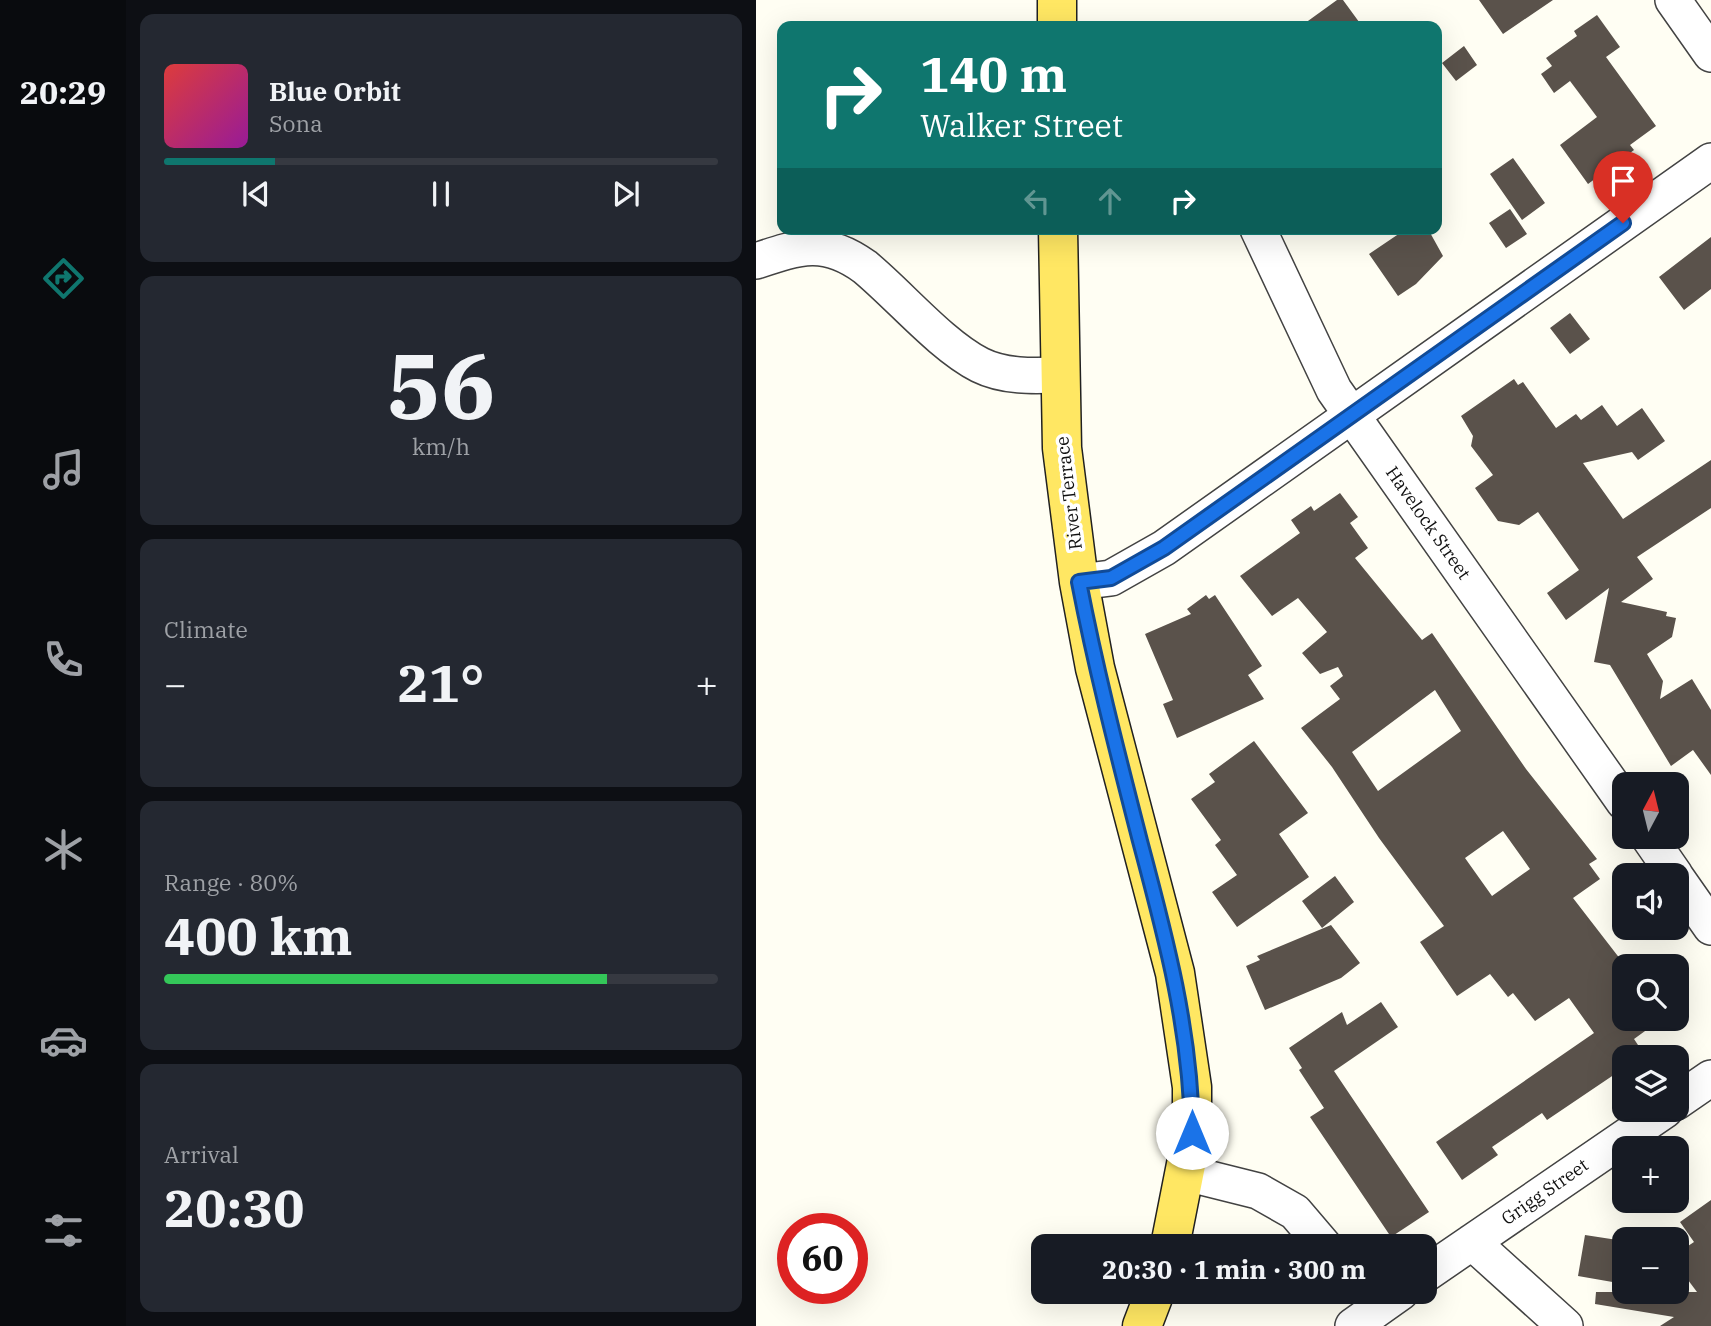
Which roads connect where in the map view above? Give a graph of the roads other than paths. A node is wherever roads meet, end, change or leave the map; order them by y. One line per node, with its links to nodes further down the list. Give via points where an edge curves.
1 (1057, 0): 3 (main road)
2 (1673, 0): 4 (street)
3 (1057, 21)
4 (1711, 54)
5 (1711, 161): 10 (street)
6 (1058, 235): 9 (main road, River Terrace)
7 (1261, 235): 10 (street, Havelock Street, via 1334,390)
8 (756, 261): 9 (street, via 806,247 827,247 849,255 981,366 1028,376)
9 (1059, 375): 11 (main road, River Terrace, via 1062,448)
10 (1351, 414): 11 (street, via 1140,564 1111,578); 12 (street, Havelock Street)
11 (1079, 582): 18 (main road, River Terrace, via 1095,668 1175,973 1192,1087)
12 (1612, 785)
13 (1689, 895): 14 (street)
14 (1711, 927)
15 (1711, 1078): 16 (street)
16 (1689, 1093)
17 (1647, 1122): 21 (street, Grigg Street)
18 (1186, 1173): 19 (main road, River Terrace); 20 (street, via 1258,1191 1295,1212)
19 (1173, 1234)
20 (1314, 1234)
21 (1472, 1242): 22 (street, Grigg Street); 27 (street)
22 (1437, 1266)
23 (1150, 1304): 26 (main road)
24 (1382, 1304): 25 (street)
25 (1366, 1314)
26 (1142, 1326)
27 (1565, 1326)

